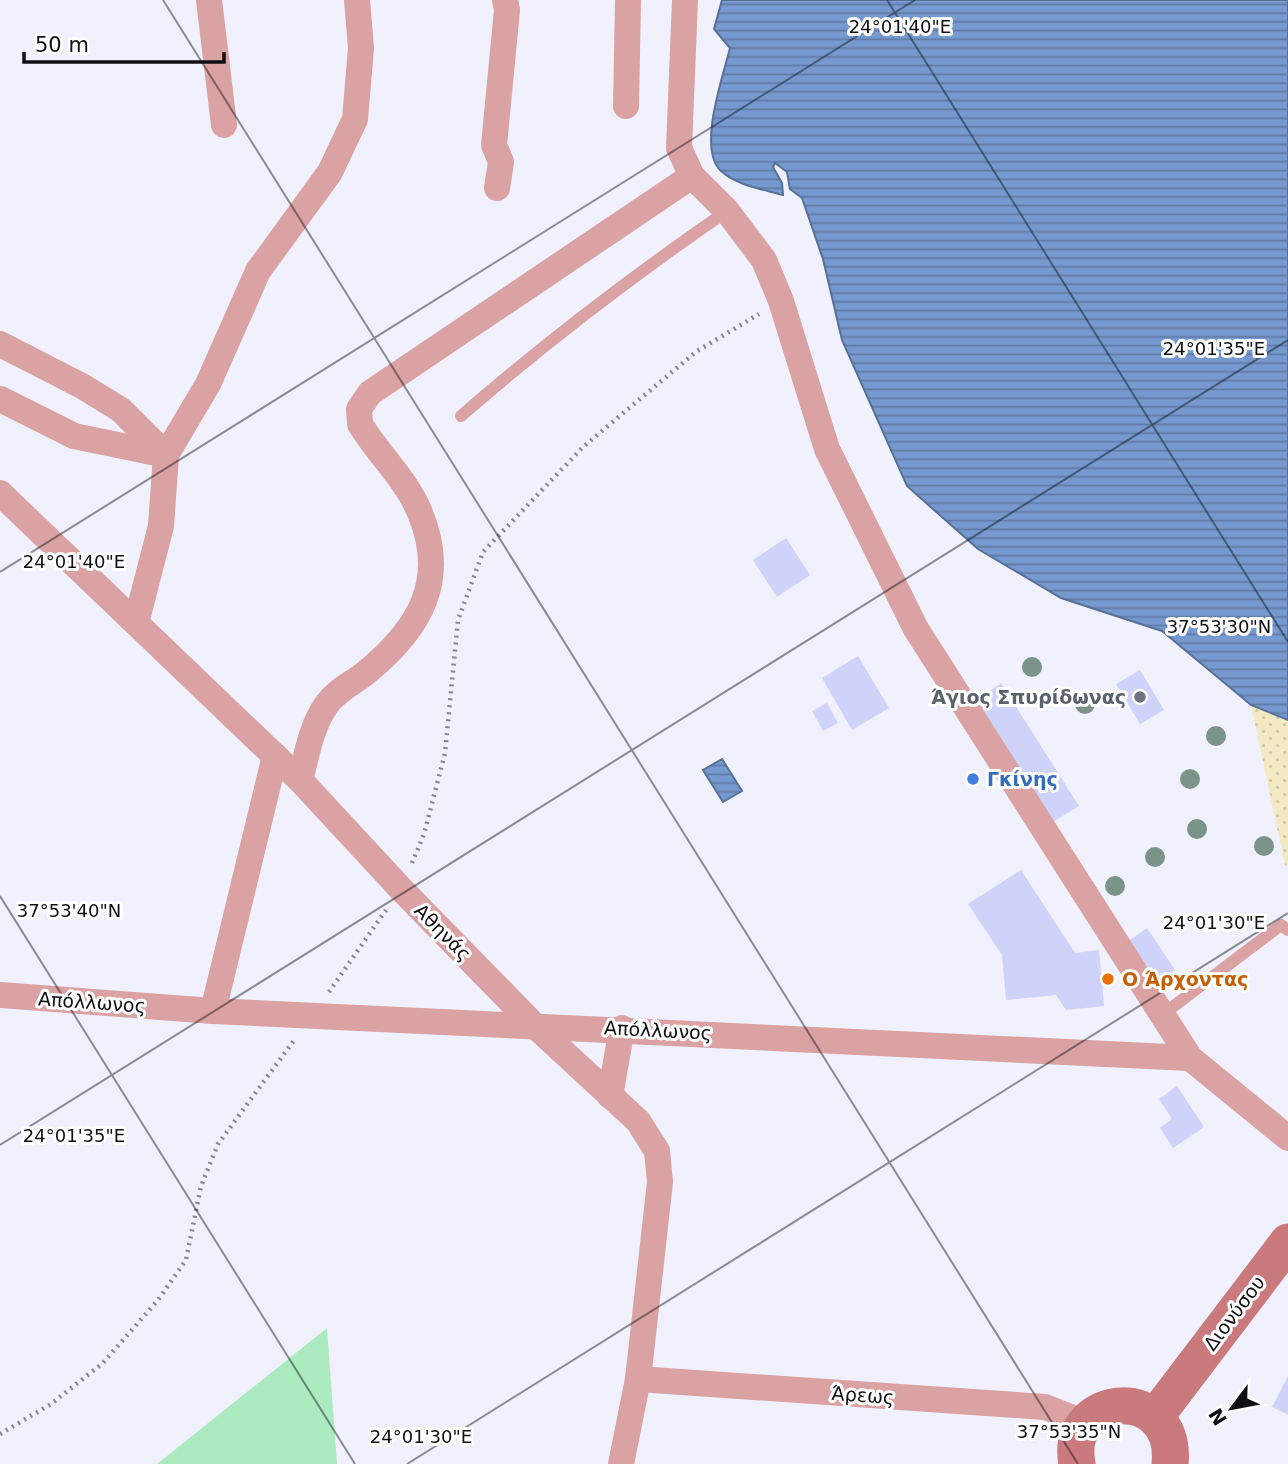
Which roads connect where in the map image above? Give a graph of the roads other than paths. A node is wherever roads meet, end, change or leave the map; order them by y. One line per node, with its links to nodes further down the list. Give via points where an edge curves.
1 (209, 0): 7 (street)
2 (357, 0): 14 (street, via 360,48 355,118 330,172 258,271 208,384)
3 (505, 0): 9 (street, via 494,145 501,162)
4 (628, 0): 6 (street)
5 (685, 0): 8 (street, via 679,148)
6 (626, 106)
7 (224, 124)
8 (691, 176): 10 (street); 18 (street, via 370,393 359,409 360,424 420,513 433,567 424,604 405,637 326,705 313,731)
9 (497, 188)
10 (727, 211): 13 (lane, via 560,332); 22 (street, via 764,260 827,449 916,629)
11 (0, 344): 14 (street, via 121,410)
12 (0, 399): 14 (street, via 74,436)
13 (461, 416)
14 (166, 455): 16 (street, via 161,526)
15 (0, 494): 16 (street, Αθηνάς)
16 (136, 623): 17 (street, Αθηνάς)
17 (275, 756): 18 (street, Αθηνάς); 21 (street)
18 (300, 780): 23 (street, Αθηνάς)
19 (1288, 930): 22 (lane, via 1282,925)
20 (0, 995): 21 (street, Απόλλωνος)
21 (213, 1011): 23 (street, Απόλλωνος)
22 (1163, 1015): 25 (street)
23 (533, 1024): 24 (street, Απόλλωνος); 26 (street, Αθηνάς)
24 (622, 1028): 25 (street, Απόλλωνος); 26 (street)
25 (1190, 1058): 27 (street)
26 (610, 1096): 29 (street, Αθηνάς, via 638,1121 657,1151 660,1182)
27 (1288, 1138)
28 (1288, 1242): 30 (main road, Διονύσου)
29 (638, 1380): 31 (street, Άρεως, via 1045,1407); 32 (street, Αθηνάς)
30 (1155, 1417): 31 (main road, via 1124,1405 1108,1407); 34 (main road, via 1166,1430)
31 (1086, 1423): 33 (main road, via 1077,1437)
32 (621, 1464)
33 (1077, 1464)
34 (1170, 1464)

